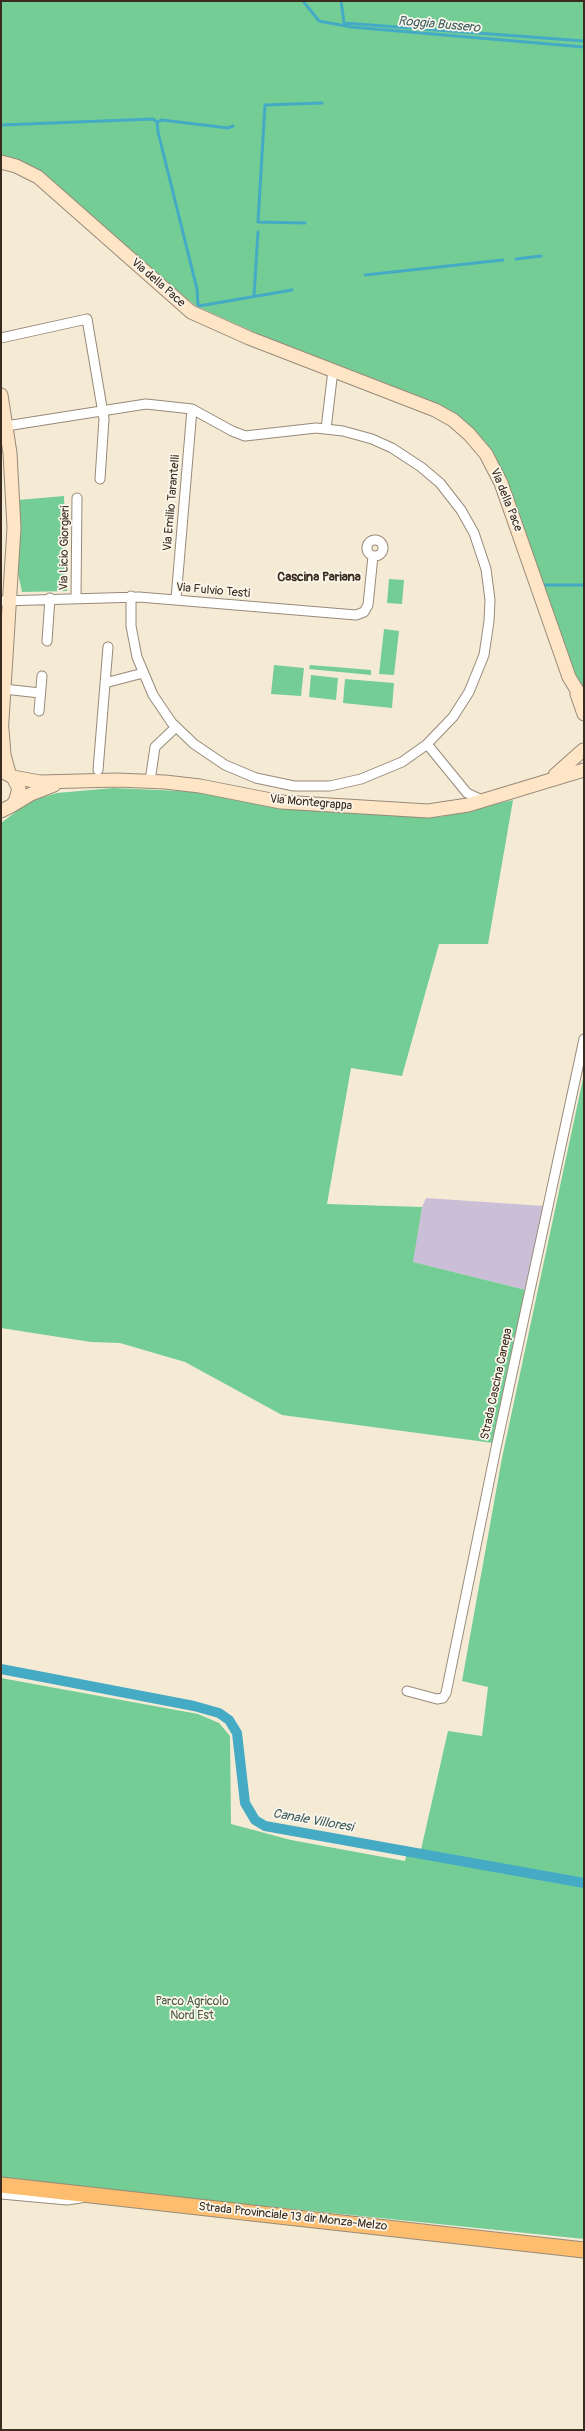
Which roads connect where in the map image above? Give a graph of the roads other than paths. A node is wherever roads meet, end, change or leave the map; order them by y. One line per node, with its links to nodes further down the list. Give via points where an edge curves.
1 (2, 162): 3 (street, Via della Pace, via 24,169 41,180 188,310 249,338)
2 (1, 338): 6 (street, via 87,319)
3 (334, 370): 8 (street); 23 (street, Via della Pace, via 435,410 458,424 480,447 501,483)
4 (1, 395): 7 (street)
5 (192, 409): 6 (street, via 146,404); 8 (street, via 245,436 298,429); 15 (street, Via Emilio Tarantelli)
6 (102, 410): 7 (street); 9 (street, via 104,426)
7 (6, 426): 16 (street, via 14,528)
8 (326, 429): 30 (street, via 372,439 421,466 440,483 458,506 480,550 490,600 490,621 484,655 463,703)
9 (100, 479)
10 (77, 498): 13 (street, Via Licio Giorgieri)
11 (373, 556): 15 (street, Via Fulvio Testi, via 368,605 359,615)
12 (131, 596): 13 (street, Via Fulvio Testi); 15 (street, Via Fulvio Testi); 19 (street, via 132,632)
13 (76, 597): 14 (street, Via Fulvio Testi)
14 (50, 598): 16 (street, Via Fulvio Testi); 17 (street)
15 (176, 600)
16 (5, 601): 22 (street)
17 (47, 641)
18 (108, 647): 21 (street)
19 (143, 673): 21 (street); 28 (street, via 158,703)
20 (42, 676): 24 (street)
21 (105, 683): 32 (street)
22 (4, 689): 24 (street); 29 (street)
23 (576, 690): 25 (street, Via della Pace); 27 (street, Via della Pace)
24 (40, 693): 26 (street)
25 (584, 702)
26 (39, 711)
27 (584, 714)
28 (176, 727): 30 (street, via 206,753 230,768 264,781 298,786 330,786 371,776 402,762); 36 (street, via 155,747)
29 (2, 732): 34 (street)
30 (427, 744): 38 (street, via 467,793)
31 (584, 752): 35 (street, Via Montegrappa)
32 (98, 770)
33 (584, 770): 35 (street, Via Montegrappa)
34 (8, 774): 37 (street, Via Montegrappa, via 34,782); 39 (street, via 18,789 15,802)
35 (551, 779): 38 (street, Via Montegrappa)
36 (150, 780): 37 (street, Via Montegrappa); 38 (street, Via Montegrappa, via 196,785 281,802 349,807 434,811)
37 (68, 781): 39 (street, Via Montegrappa, via 31,794)
38 (484, 801)
39 (4, 810)
40 (584, 1039): 41 (street, Strada Cascina Canepa, via 497,1440 446,1693 437,1699)
41 (407, 1691)
42 (1, 2185): 44 (main road, Strada Provinciale 13 dir Monza-Melzo)
43 (1, 2194): 44 (street, via 67,2200 78,2200)
44 (88, 2195): 45 (main road, Strada Provinciale 13 dir Monza-Melzo)
45 (584, 2250)

